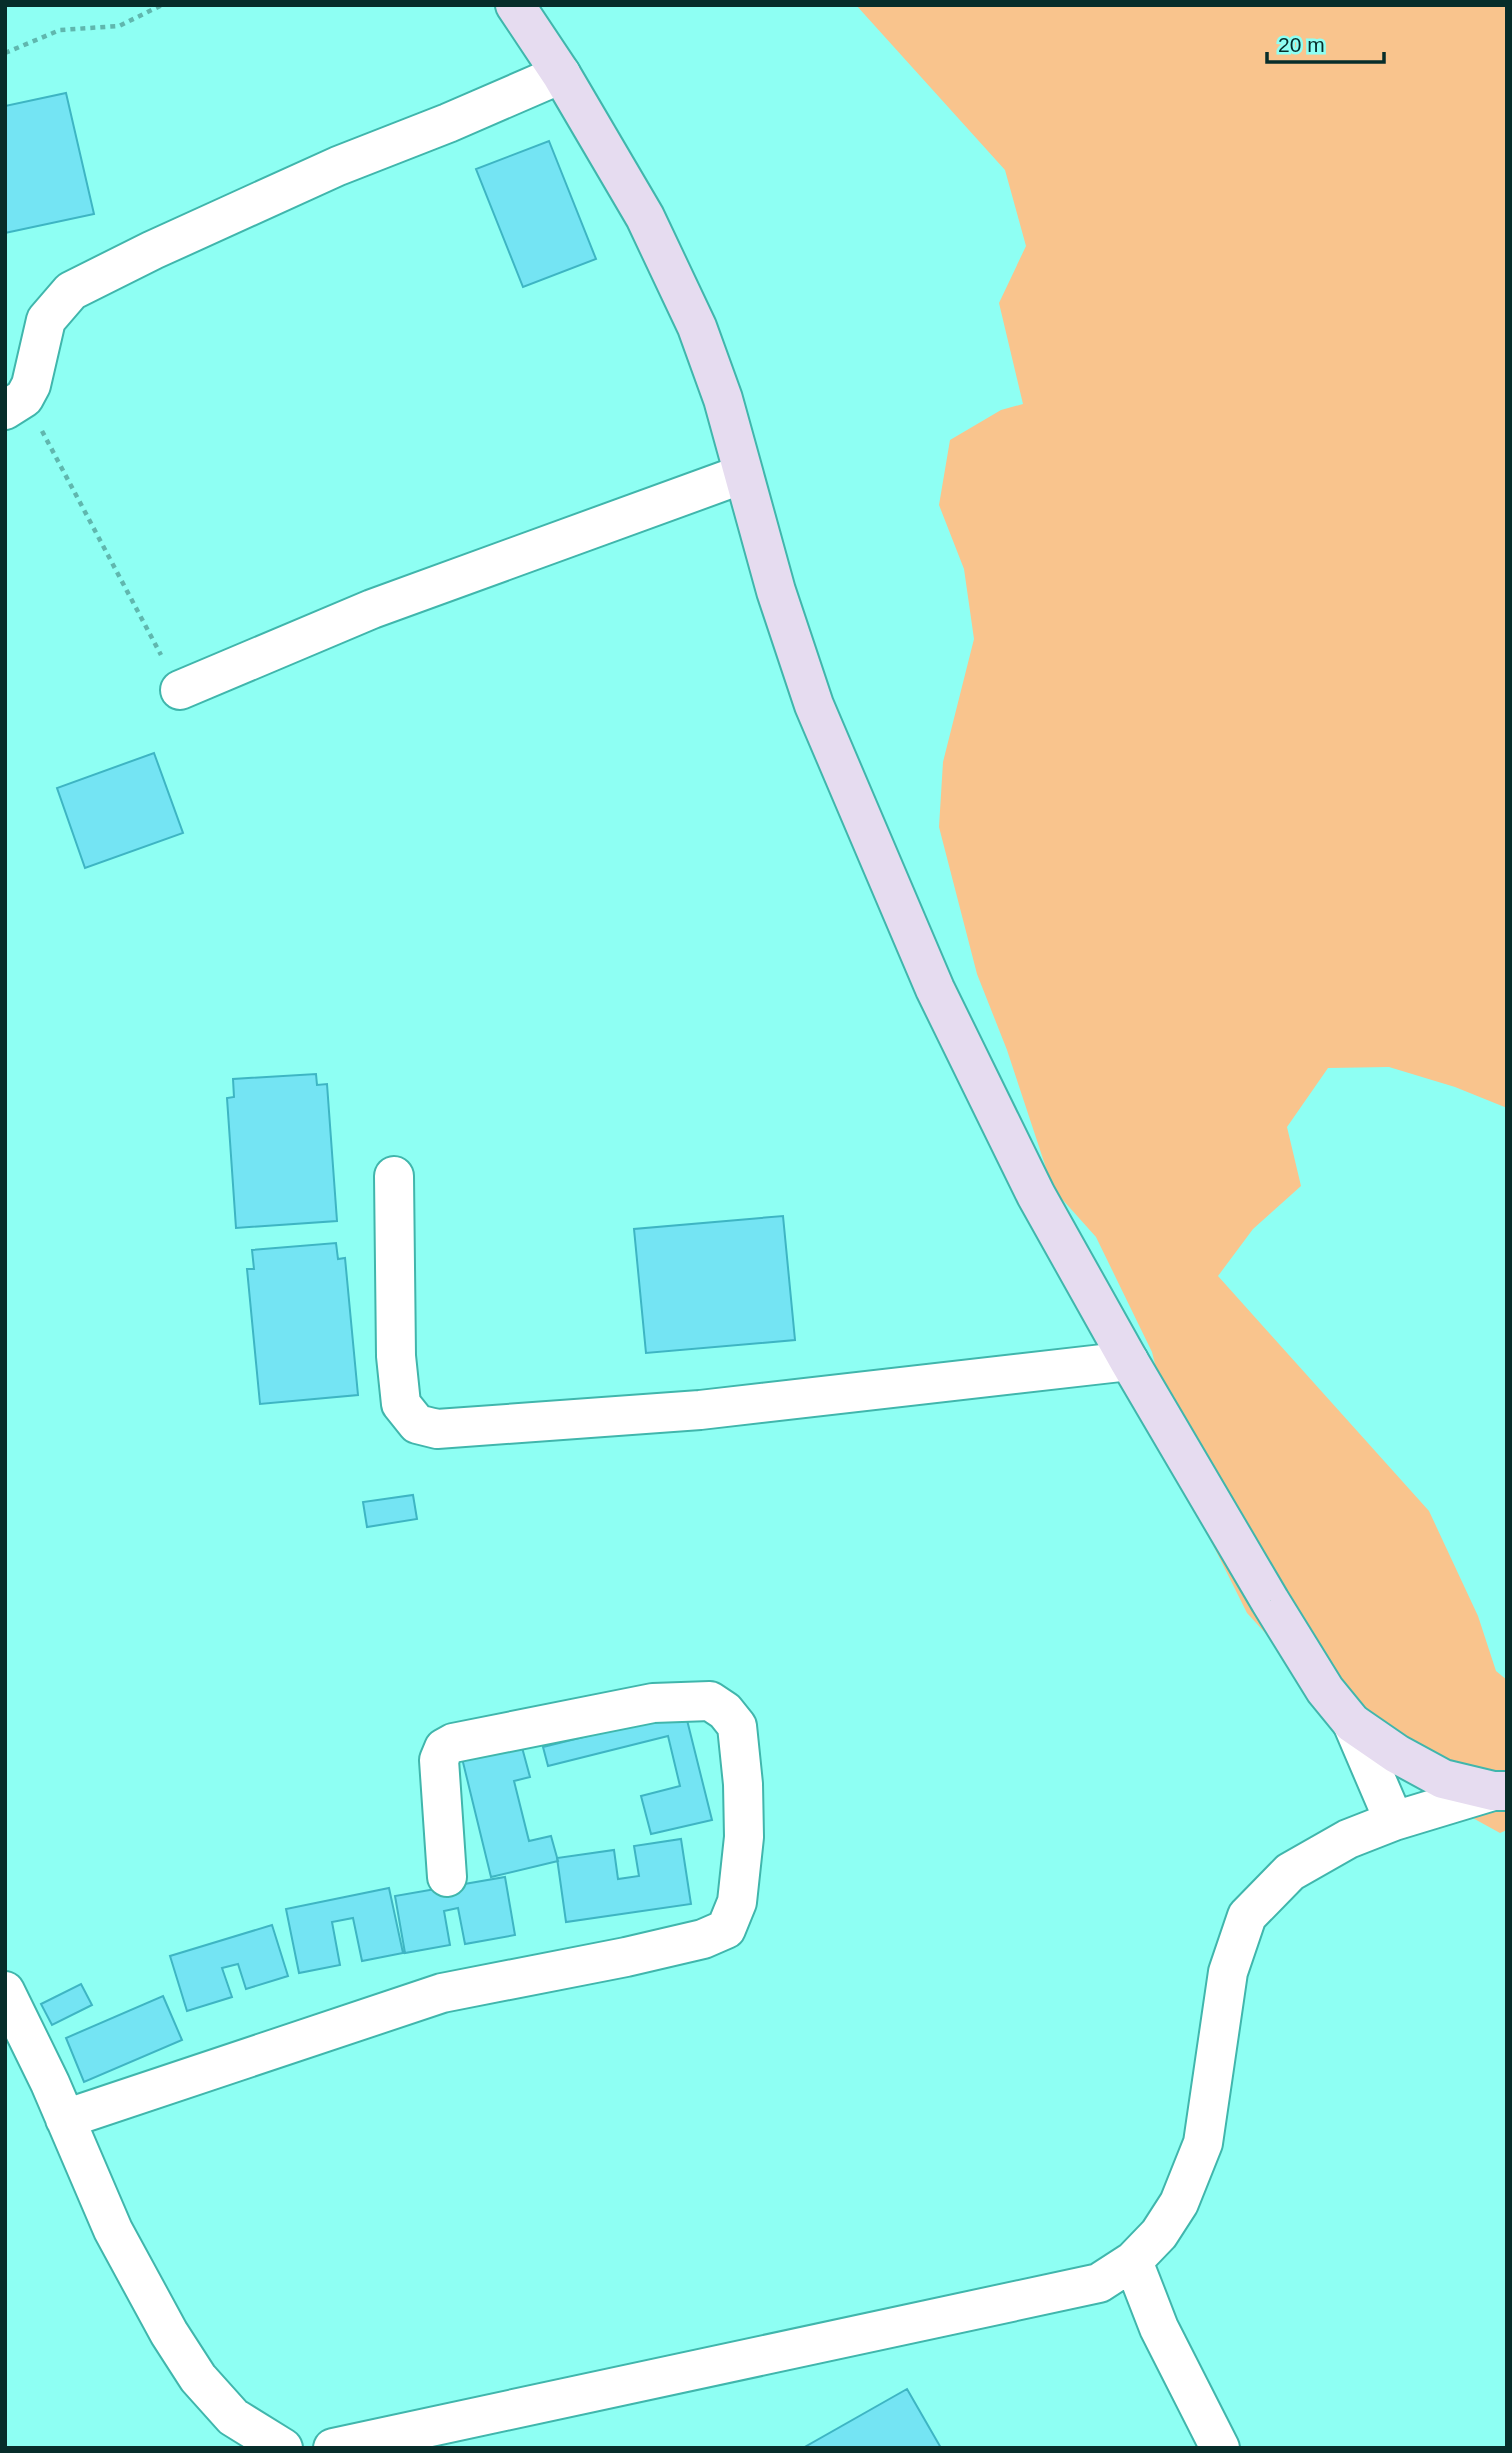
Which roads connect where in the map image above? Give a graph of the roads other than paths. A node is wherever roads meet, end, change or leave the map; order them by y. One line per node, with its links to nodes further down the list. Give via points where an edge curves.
1 (515, 5): 2 (street)
2 (561, 74): 3 (street, via 449,124 338,166 71,291 46,320 32,385); 4 (street, via 645,217 697,327)
3 (15, 404)
4 (743, 474): 5 (street, via 372,609); 7 (street, via 814,705 880,864 935,989 1036,1195)
5 (180, 690)
6 (394, 1176): 7 (street, via 396,1356 401,1404 417,1424 437,1429 701,1410)
7 (1129, 1361): 8 (street, via 1289,1632)
8 (1352, 1723): 9 (street, via 1443,1779); 10 (street)
9 (1500, 1791): 10 (street)
10 (1394, 1821): 14 (street, via 1348,1839 1290,1872 1247,1916 1228,1972 1203,2143 1179,2203 1159,2234)
11 (447, 1877): 13 (street, via 439,1760 453,1742 653,1703 710,1701 737,1726 744,1837 737,1902 726,1929 626,1957 442,1993)
12 (5, 1991): 13 (street)
13 (65, 2119): 15 (street, via 113,2230 191,2367 233,2417)
14 (1133, 2261): 16 (street, via 1099,2283 1050,2295); 17 (street, via 1159,2328)
15 (283, 2448)
16 (333, 2448)
17 (1220, 2448)

